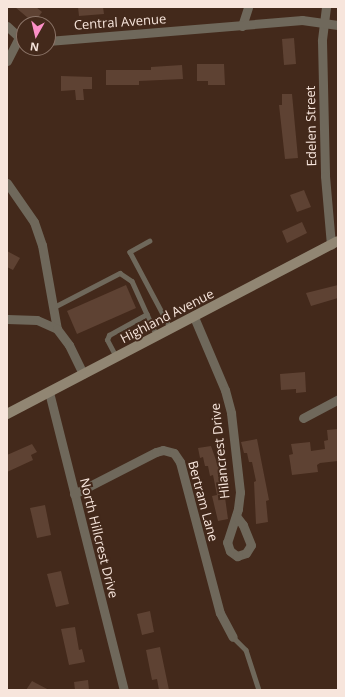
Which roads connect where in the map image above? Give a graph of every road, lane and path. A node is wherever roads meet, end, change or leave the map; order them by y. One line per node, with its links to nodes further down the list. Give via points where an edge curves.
1 (248, 7): 6 (street)
2 (326, 7): 3 (street, Edelen Street)
3 (323, 22): 4 (street, Central Avenue); 6 (street, Central Avenue, via 302,20); 13 (street, Edelen Street, via 325,176)
4 (338, 25)
5 (7, 26): 7 (street)
6 (242, 26): 8 (street, Central Avenue)
7 (16, 35)
8 (56, 40)
9 (16, 48): 10 (street)
10 (7, 61)
11 (7, 183): 14 (street, via 34,222 48,268)
12 (150, 241): 19 (lane, via 130,252)
13 (334, 243): 16 (main road, Highland Avenue)
14 (54, 307): 15 (lane, via 120,273 127,275 132,281); 18 (street)
15 (147, 314): 20 (lane); 21 (lane, via 109,335 107,340)
16 (194, 317): 19 (main road, Highland Avenue); 28 (street, Hilancrest Drive, via 228,398 239,483)
17 (7, 319): 18 (street, via 37,320)
18 (57, 329): 22 (street, via 69,345)
19 (171, 329): 20 (main road, Highland Avenue)
20 (157, 336): 21 (main road, Highland Avenue)
21 (116, 357): 22 (main road, Highland Avenue)
22 (83, 374): 23 (main road, Highland Avenue)
23 (49, 392): 25 (main road, Highland Avenue); 27 (street, North Hillcrest Drive)
24 (338, 399): 26 (street)
25 (7, 414)
26 (303, 418)
27 (74, 494): 29 (street, Bertram Lane, via 156,452 163,450 174,453 180,462 220,613); 30 (street, North Hillcrest Drive)
28 (236, 516)
29 (233, 637): 31 (lane, via 246,650)
30 (124, 690)
31 (259, 690)

